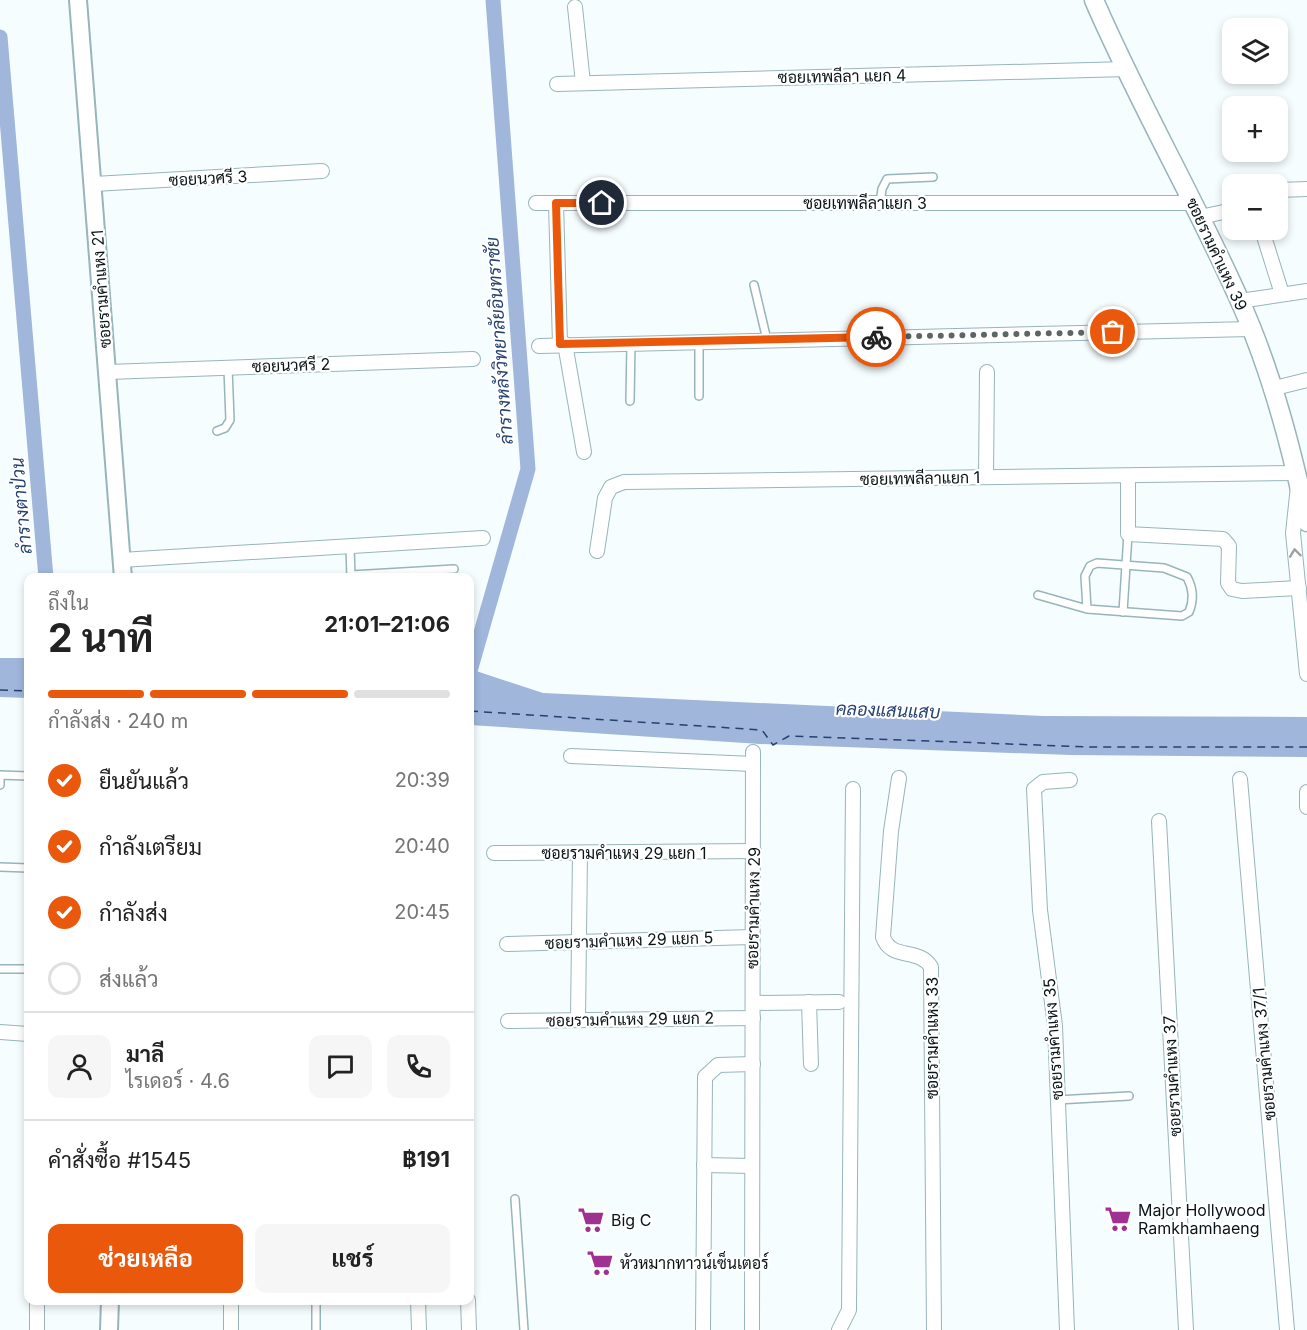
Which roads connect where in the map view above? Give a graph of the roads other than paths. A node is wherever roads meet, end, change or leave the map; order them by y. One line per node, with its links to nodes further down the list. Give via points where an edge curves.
1 (78, 0): 9 (street, ซอยรามคำแหง 21)
2 (1094, 0): 4 (main road, ซอยรามคำแหง 39)
3 (575, 8): 5 (street)
4 (1127, 69): 5 (street, ซอยเทพลีลา แยก 4); 15 (main road, ซอยรามคำแหง 39)
5 (583, 83): 6 (street, ซอยเทพลีลา แยก 4)
6 (557, 84)
7 (322, 171): 9 (street, ซอยนวศรี 3)
8 (933, 177): 14 (lane, via 887,179)
9 (94, 184): 30 (street, ซอยรามคำแหง 21)
10 (1307, 189): 11 (street)
11 (1288, 190)
12 (536, 203): 13 (street, ซอยเทพลีลาแยก 3)
13 (556, 203): 14 (street, ซอยเทพลีลาแยก 3); 26 (street)
14 (880, 203): 15 (street, ซอยเทพลีลาแยก 3)
15 (1197, 210): 16 (street, ซอยเทพลีลาแยก 3); 21 (main road, ซอยรามคำแหง 39)
16 (1222, 210)
17 (1265, 240): 20 (street)
18 (754, 285): 23 (lane)
19 (1307, 291): 20 (street)
20 (1282, 294): 21 (street)
21 (1240, 301): 22 (main road, ซอยรามคำแหง 39)
22 (1251, 329): 23 (street); 33 (main road, ซอยรามคำแหง 39)
23 (767, 340): 24 (street)
24 (699, 341): 25 (street); 34 (lane)
25 (631, 343): 26 (street); 35 (lane)
26 (563, 344): 27 (street); 37 (street)
27 (539, 346)
28 (474, 359): 29 (street, ซอยนวศรี 2)
29 (228, 368): 30 (street, ซอยนวศรี 2); 36 (lane, via 230,420 225,428)
30 (108, 372): 46 (street, ซอยรามคำแหง 21)
31 (987, 372): 38 (street)
32 (1307, 380): 33 (street)
33 (1271, 389): 40 (main road, ซอยรามคำแหง 39)
34 (699, 396)
35 (630, 401)
36 (217, 430)
37 (584, 452)
38 (986, 477): 39 (street, ซอยเทพลีลาแยก 1); 45 (street, ซอยเทพลีลาแยก 1, via 624,482 611,486 605,498)
39 (1128, 477): 40 (street, ซอยเทพลีลาแยก 1); 42 (street)
40 (1301, 483): 41 (main road, ซอยรามคำแหง 39); 52 (street, one-way to 40, via 1292,519)
41 (1307, 522)
42 (1128, 534): 47 (lane); 52 (street, via 1223,539 1229,546 1228,583 1232,589)
43 (483, 538): 44 (street)
44 (350, 546): 46 (street); 50 (lane)
45 (597, 551)
46 (121, 560): 49 (street, ซอยรามคำแหง 21)
47 (1126, 564): 54 (lane, via 1090,566 1085,576); 55 (lane); 55 (lane, via 1164,568 1187,577 1192,605 1190,612 1182,616)
48 (454, 569): 51 (lane)
49 (122, 573)
50 (351, 573)
51 (395, 573)
52 (1299, 588): 56 (street)
53 (1038, 595): 54 (lane)
54 (1087, 609): 55 (lane)
55 (1123, 612)
56 (1307, 674)
57 (571, 756): 67 (street, ซอยรามคำแหง 29, via 753,758)
58 (24, 776): 62 (lane, via 0,775)
59 (899, 778): 108 (street, ซอยรามคำแหง 33, via 883,938 885,945 895,952 915,954 926,959 931,967)
60 (1240, 779): 111 (street, ซอยรามคำแหง 37/1)
61 (1070, 780): 88 (street, ซอยรามคำแหง 35, via 1043,782 1034,789 1040,910 1053,1004)
62 (0, 785)
63 (853, 789): 107 (street, via 849,1310)
64 (1307, 792): 65 (street)
65 (1307, 807)
66 (1159, 821): 110 (street, ซอยรามคำแหง 37)
67 (754, 852): 69 (street, ซอยรามคำแหง 29 แยก 1); 72 (street, ซอยรามคำแหง 29)
68 (494, 853): 69 (street, ซอยรามคำแหง 29 แยก 1)
69 (580, 853): 73 (street)
70 (0, 867): 71 (lane)
71 (24, 868)
72 (752, 937): 73 (street, ซอยรามคำแหง 29 แยก 5); 79 (street, ซอยรามคำแหง 29)
73 (577, 941): 74 (street, ซอยรามคำแหง 29 แยก 5); 81 (street)
74 (507, 944)
75 (0, 969): 76 (lane)
76 (24, 969)
77 (809, 1002): 78 (street); 79 (street); 86 (street)
78 (839, 1002)
79 (753, 1003): 80 (street, ซอยรามคำแหง 29)
80 (753, 1018): 81 (street, ซอยรามคำแหง 29 แยก 2); 85 (street, ซอยรามคำแหง 29)
81 (578, 1020): 82 (street, ซอยรามคำแหง 29 แยก 2)
82 (508, 1021)
83 (0, 1032): 84 (street)
84 (24, 1034)
85 (753, 1064): 89 (street, via 718,1065 705,1077); 90 (street, ซอยรามคำแหง 29)
86 (810, 1064)
87 (1130, 1096): 88 (lane)
88 (1058, 1100): 109 (street, ซอยรามคำแหง 35)
89 (704, 1165): 90 (street); 105 (street)
90 (752, 1166): 106 (street, ซอยรามคำแหง 29)
91 (514, 1199): 104 (lane)
92 (37, 1305): 98 (street)
93 (110, 1305): 99 (street)
94 (231, 1305): 100 (street)
95 (316, 1305): 101 (lane)
96 (418, 1305): 102 (street)
97 (468, 1305): 103 (street)
98 (37, 1330)
99 (109, 1330)
100 (231, 1330)
101 (316, 1330)
102 (419, 1330)
103 (469, 1330)
104 (524, 1330)
105 (703, 1330)
106 (752, 1330)
107 (839, 1330)
108 (934, 1330)
109 (1066, 1330)
110 (1186, 1330)
111 (1287, 1330)

